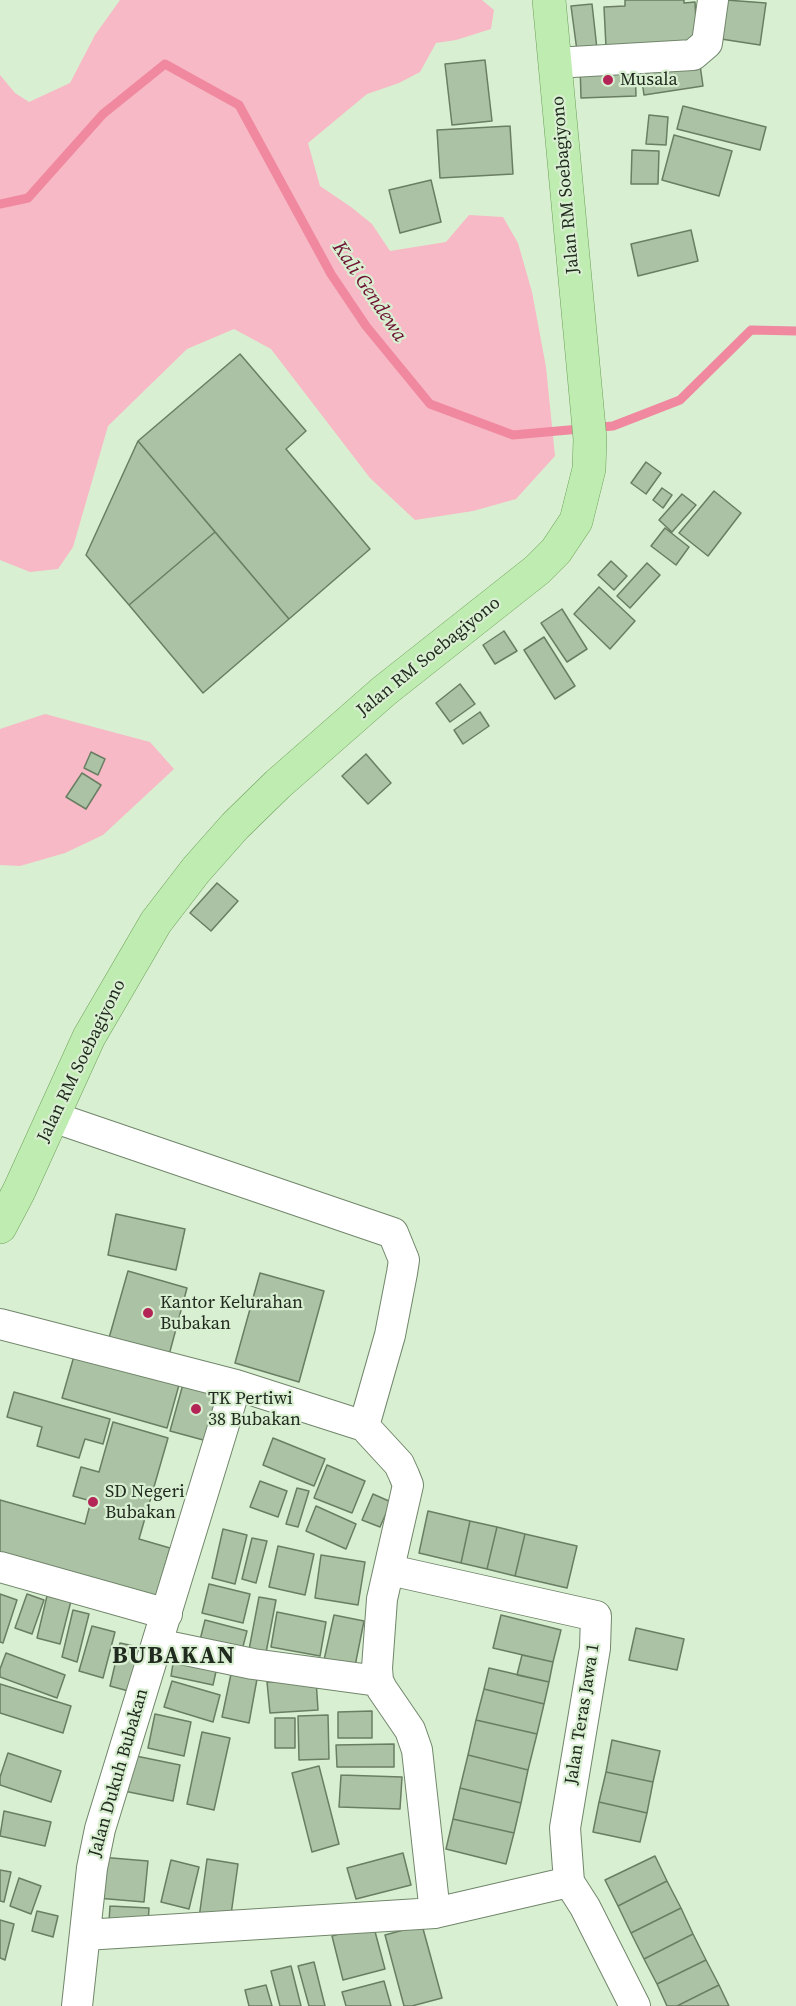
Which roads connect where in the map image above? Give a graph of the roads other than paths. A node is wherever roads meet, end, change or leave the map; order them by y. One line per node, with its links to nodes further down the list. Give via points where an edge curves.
1 (549, 0): 3 (main road, Jalan RM Soebagiyono)
2 (713, 0): 3 (street, via 706,43 693,56)
3 (555, 63): 4 (main road, Jalan RM Soebagiyono, via 590,439 589,469 576,521 537,570 384,691 278,784 196,870 156,922 127,970 89,1037)
4 (53, 1117): 5 (main road, Jalan RM Soebagiyono); 8 (street, via 393,1233 404,1260 390,1335)
5 (0, 1227)
6 (0, 1324): 7 (street)
7 (236, 1384): 8 (street); 11 (street, Jalan Dukuh Bubakan)
8 (364, 1426): 10 (street, via 399,1464 408,1485)
9 (0, 1567): 11 (street)
10 (390, 1570): 13 (street, via 382,1599); 14 (street, Jalan Teras Jawa 1, via 596,1616 595,1648 565,1828)
11 (167, 1614): 12 (street, Jalan Dukuh Bubakan)
12 (157, 1644): 13 (street, via 253,1664); 16 (street, Jalan Dukuh Bubakan, via 100,1829)
13 (378, 1681): 15 (street, via 410,1730 417,1750)
14 (570, 1882): 15 (street); 18 (street, Jalan Teras Jawa 1)
15 (435, 1913): 16 (street)
16 (85, 1935): 17 (street, Jalan Dukuh Bubakan)
17 (77, 2006)
18 (635, 2006)

